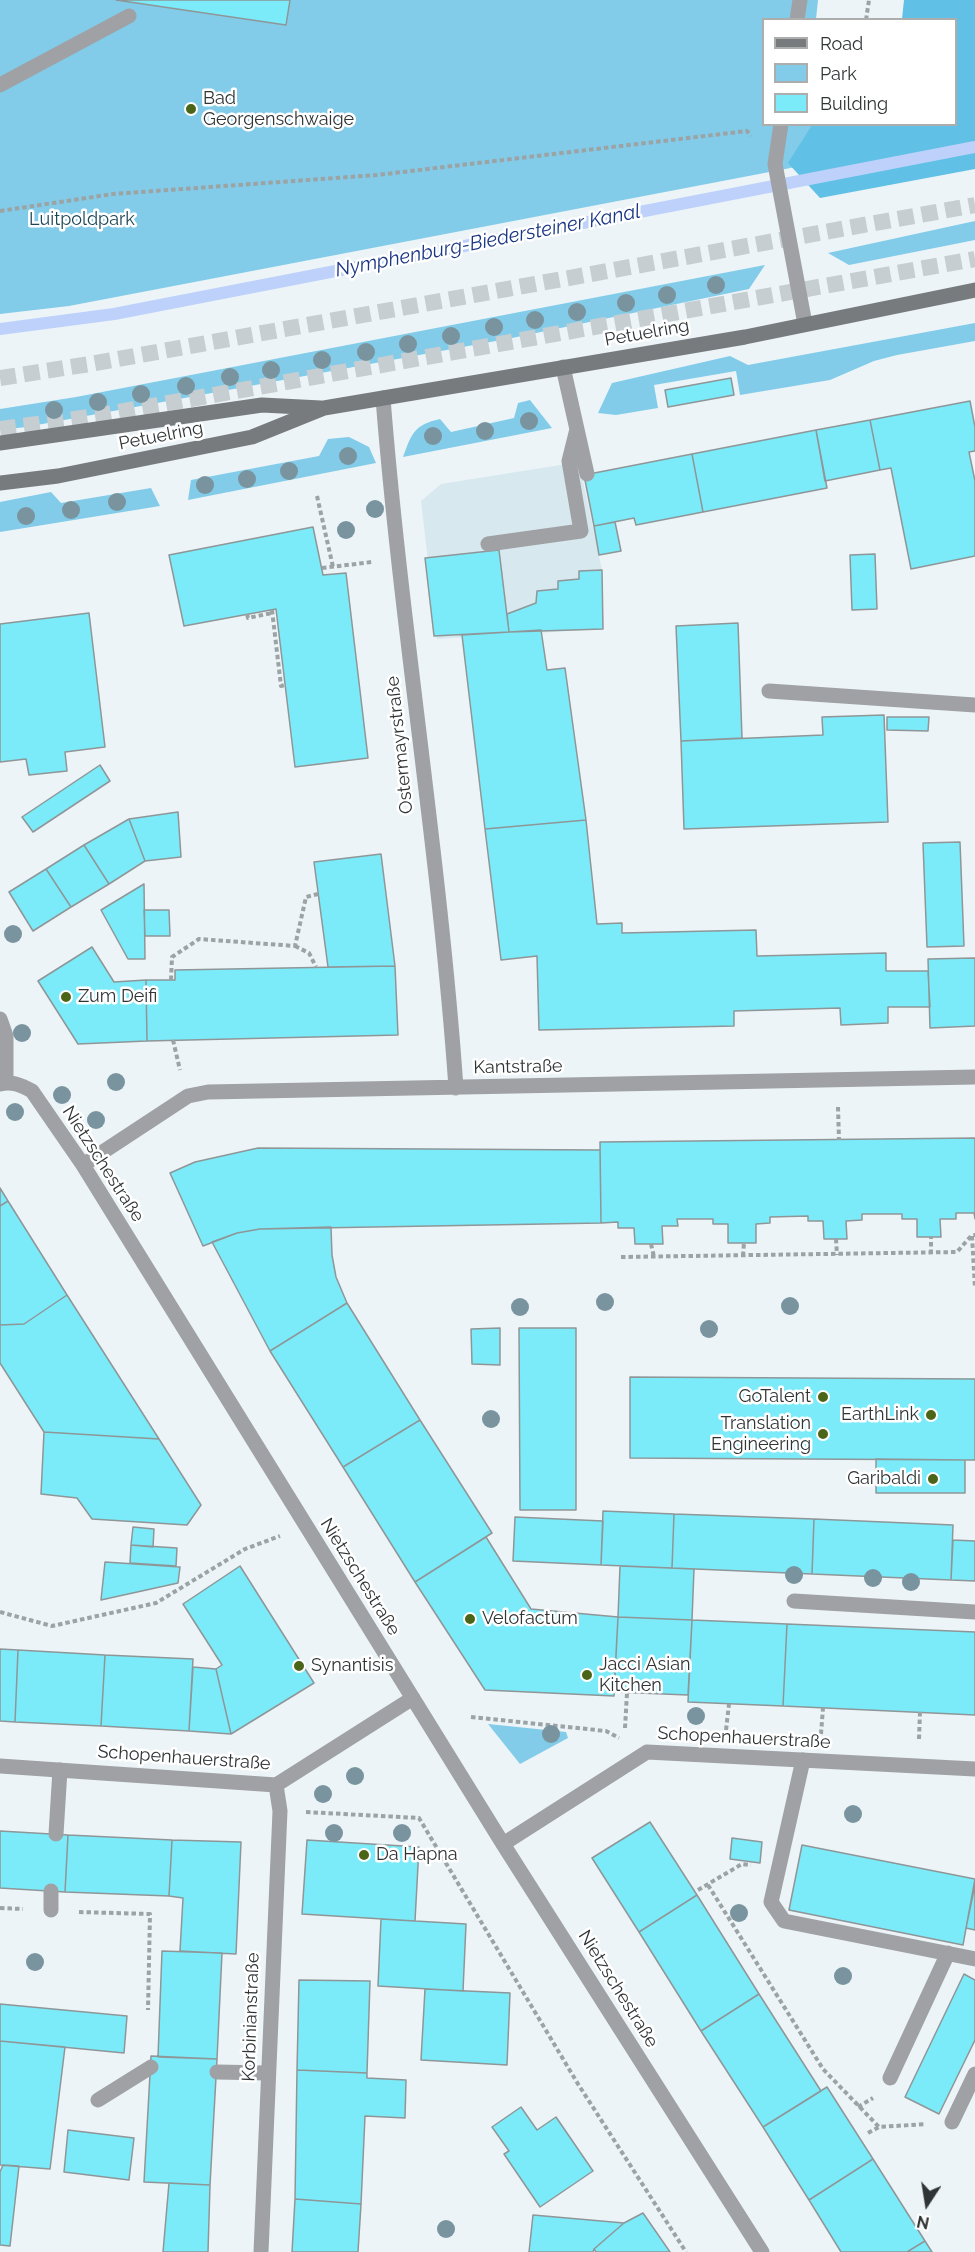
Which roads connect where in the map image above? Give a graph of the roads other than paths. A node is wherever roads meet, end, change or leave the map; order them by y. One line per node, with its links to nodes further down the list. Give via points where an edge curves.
1 (800, 0): 3 (street)
2 (129, 15): 4 (street)
3 (797, 18)
4 (0, 85)
5 (781, 126): 7 (street, via 775,164)
6 (975, 290): 7 (main road, Petuelring)
7 (806, 324): 8 (main road, Petuelring)
8 (563, 368): 9 (main road, Petuelring); 11 (street)
9 (383, 398): 10 (main road, Petuelring); 21 (street, Ostermayrstraße)
10 (324, 408): 12 (main road, Petuelring, via 262,405); 14 (main road, Petuelring, via 252,437 58,476)
11 (577, 429): 13 (street); 15 (street, via 570,461 581,531)
12 (0, 443)
13 (587, 474)
14 (0, 483)
15 (488, 544)
16 (769, 691): 17 (street)
17 (975, 705)
18 (0, 1019): 20 (street, Nietzschestraße, via 6,1036)
19 (975, 1077): 21 (street, Kantstraße)
20 (3, 1083): 22 (street, Nietzschestraße, via 20,1084 32,1091)
21 (456, 1088): 22 (street, Kantstraße, via 208,1092 188,1096)
22 (82, 1164): 25 (street, Nietzschestraße)
23 (794, 1601): 24 (street)
24 (975, 1612)
25 (413, 1698): 30 (street, Schopenhauerstraße); 32 (street, Nietzschestraße)
26 (803, 1760): 28 (street, Schopenhauerstraße); 32 (street, Schopenhauerstraße, via 647,1752); 35 (street, via 771,1902 784,1921)
27 (0, 1766): 29 (street, Schopenhauerstraße)
28 (975, 1769)
29 (60, 1770): 30 (street, Schopenhauerstraße); 31 (street)
30 (276, 1785): 39 (street, Korbinianstraße, via 279,1811)
31 (56, 1834)
32 (503, 1844): 45 (street, Nietzschestraße)
33 (51, 1891): 34 (street)
34 (51, 1910)
35 (948, 1953): 36 (street); 41 (street)
36 (975, 1959)
37 (151, 2067): 42 (street)
38 (217, 2072): 39 (street)
39 (268, 2073): 44 (street, Korbinianstraße)
40 (975, 2074): 43 (street)
41 (890, 2078)
42 (98, 2100)
43 (952, 2122)
44 (261, 2252)
45 (762, 2252)

